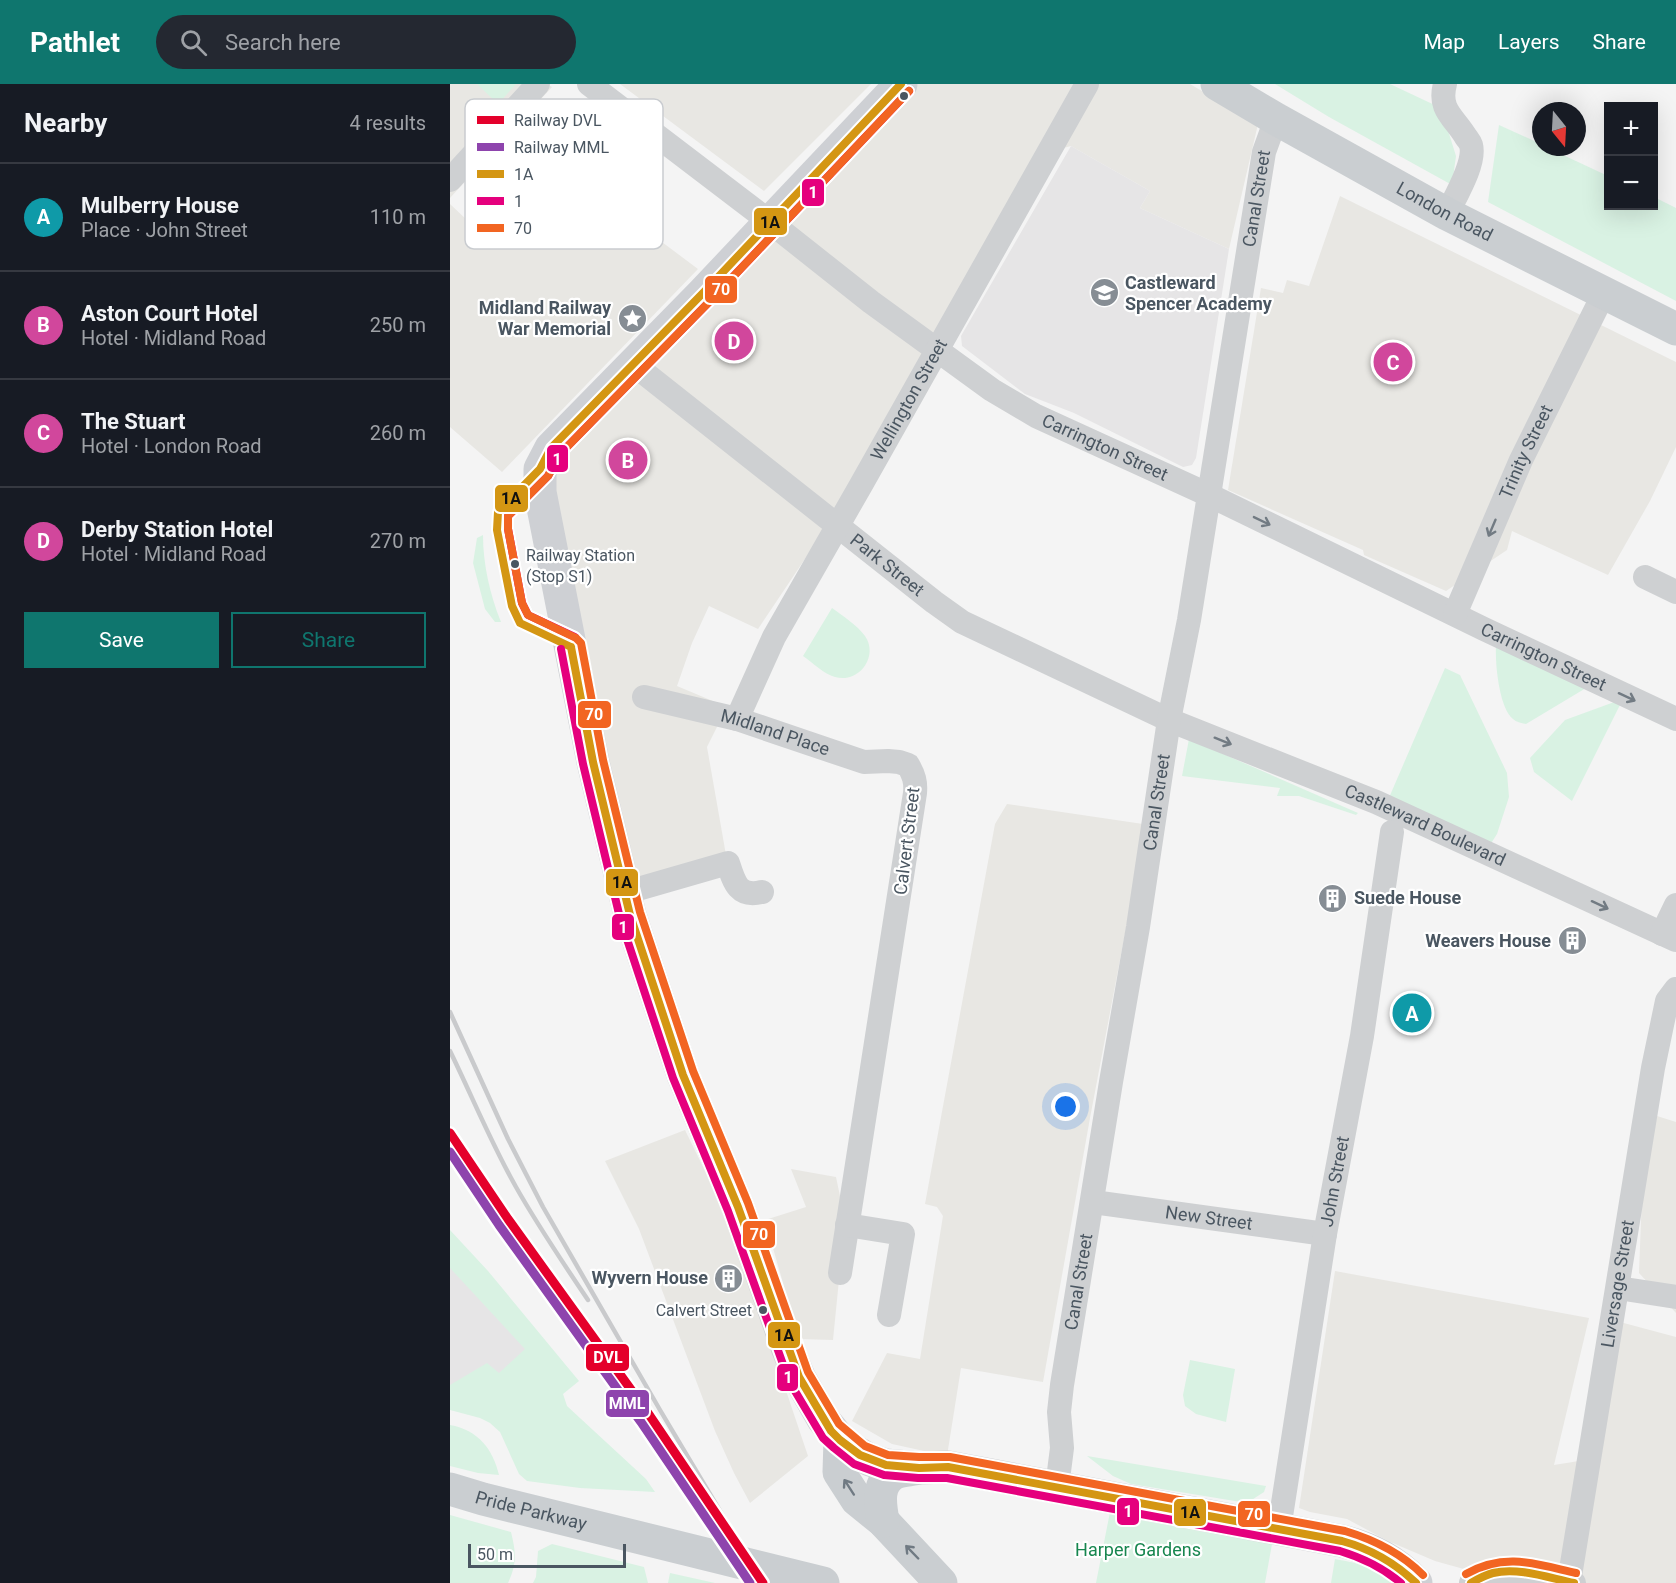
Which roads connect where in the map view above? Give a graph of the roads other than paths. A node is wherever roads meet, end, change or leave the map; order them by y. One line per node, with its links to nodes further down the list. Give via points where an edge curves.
1 (538, 84): 7 (street)
2 (589, 84): 8 (street, Carrington Street)
3 (901, 84): 14 (main road)
4 (1087, 84): 17 (street, Wellington Street)
5 (1218, 84): 9 (main road, London Road)
6 (1445, 84): 13 (street, via 1443,103 1471,145 1470,164)
7 (524, 99)
8 (609, 99)
9 (1276, 119): 13 (main road, London Road); 19 (street, Canal Street, via 1264,152)
10 (663, 140): 14 (street, Carrington Street)
11 (465, 164): 12 (street)
12 (450, 180)
13 (1447, 214): 15 (main road, London Road)
14 (770, 222): 17 (street, Carrington Street); 18 (main road)
15 (1604, 293): 16 (main road, London Road); 23 (street, Trinity Street, one-way to 23, via 1541,417)
16 (1676, 329)
17 (937, 349): 19 (street, Carrington Street, via 992,390 1036,416); 20 (street, Wellington Street)
18 (633, 364): 20 (street, Park Street); 31 (main road, via 551,448 540,469 540,492 593,762)
19 (1209, 495): 23 (street, Carrington Street, one-way to 23); 27 (street, Canal Street)
20 (838, 526): 25 (street, Wellington Street, via 774,637); 27 (street, Park Street, via 962,622)
21 (1645, 577): 22 (street)
22 (1676, 592)
23 (1455, 614): 26 (street, Carrington Street, one-way to 26)
24 (644, 697): 25 (street, Midland Place)
25 (737, 719): 28 (street, Midland Place, via 864,762)
26 (1676, 719)
27 (1169, 720): 33 (street, Castleward Boulevard, one-way to 33, via 1376,802); 35 (street, Canal Street)
28 (908, 765): 36 (street, Calvert Street, via 914,776 915,793)
29 (1392, 832): 37 (street, John Street, via 1362,1036)
30 (762, 892): 31 (street, via 743,892 728,863)
31 (624, 893): 42 (main road, via 682,1075 738,1207 787,1347 799,1377)
32 (1676, 904): 33 (street)
33 (1669, 937)
34 (1676, 989): 39 (street, Liversage Street, via 1668,1001 1653,1068)
35 (1093, 1202): 37 (street, New Street); 44 (street, Canal Street, via 1060,1398 1062,1448)
36 (847, 1225): 38 (street, Calvert Street); 41 (street, via 903,1234)
37 (1325, 1234): 47 (street, John Street)
38 (840, 1273)
39 (1618, 1288): 40 (street); 48 (street, Liversage Street)
40 (1676, 1297)
41 (888, 1314)
42 (840, 1440): 43 (main road, via 870,1460); 46 (main road, one-way to 42, via 857,1500 839,1472)
43 (919, 1468): 44 (main road, via 948,1467); 46 (main road, via 896,1473 886,1480 879,1498)
44 (1057, 1487): 47 (main road)
45 (450, 1489): 49 (main road, Pride Parkway)
46 (883, 1521): 50 (main road, one-way to 46)
47 (1279, 1529): 51 (main road, via 1367,1548 1398,1566)
48 (1571, 1582): 52 (street, via 1503,1572)
49 (823, 1583)
50 (942, 1583)
51 (1416, 1583)
52 (1471, 1583)

